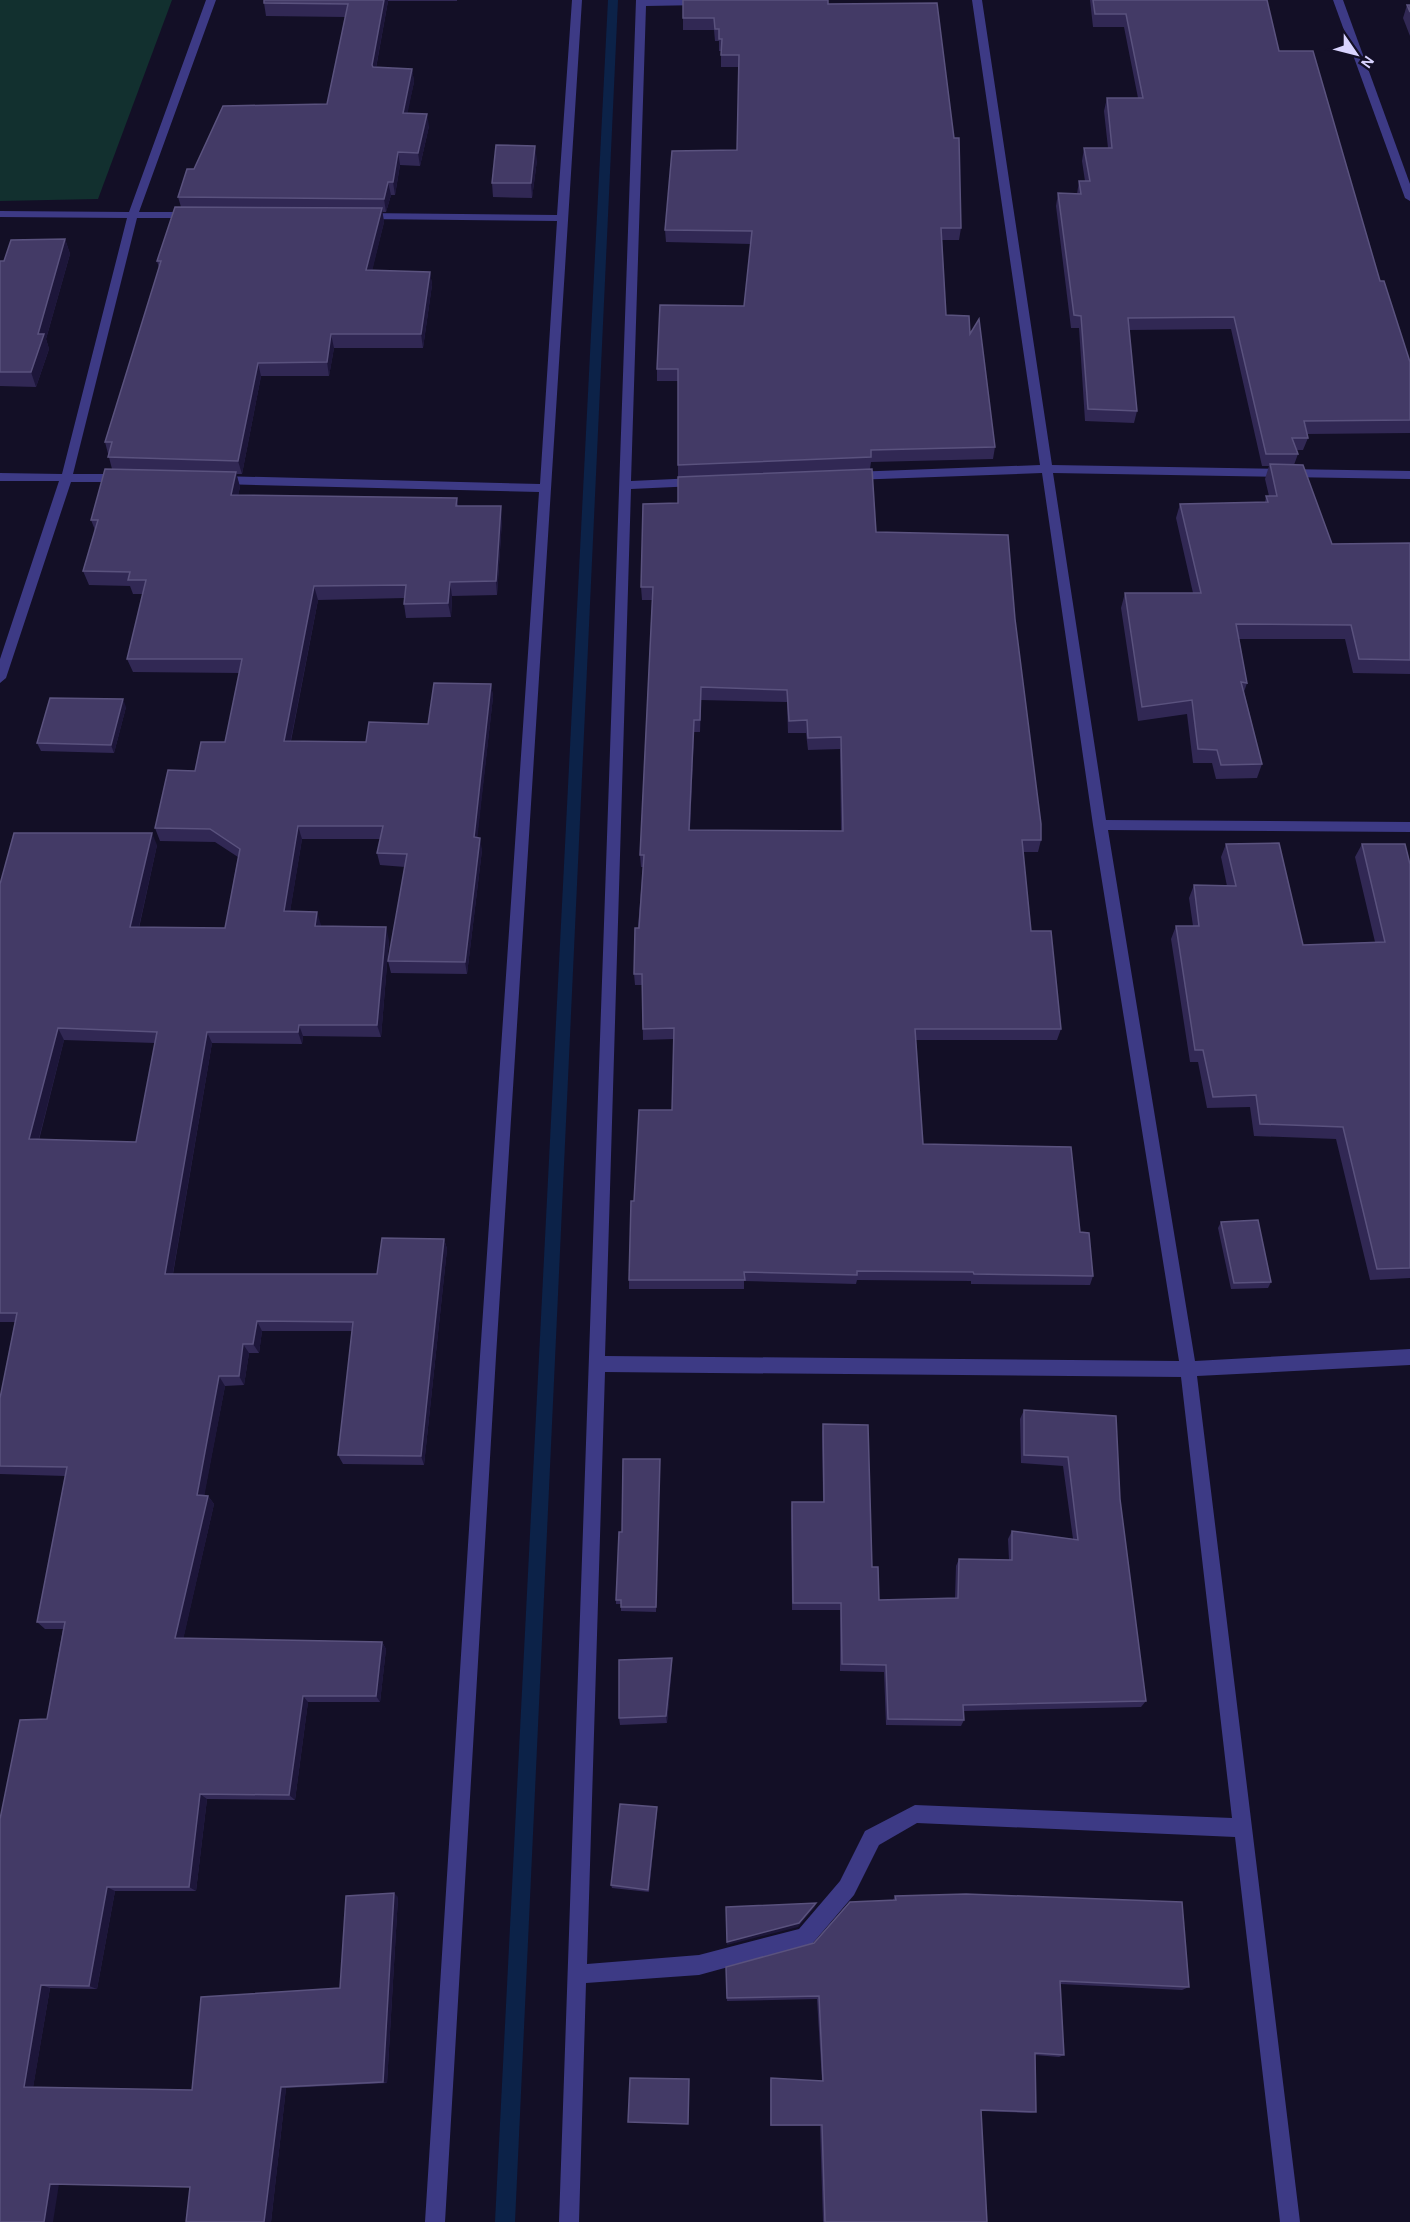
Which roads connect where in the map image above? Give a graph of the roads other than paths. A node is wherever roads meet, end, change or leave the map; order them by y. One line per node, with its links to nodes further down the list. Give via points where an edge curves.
1 (211, 0): 9 (street)
2 (577, 0): 12 (street)
3 (977, 0): 13 (street)
4 (1338, 0): 7 (street)
5 (641, 2): 6 (street); 21 (street)
6 (710, 2)
7 (1410, 198)
8 (0, 214): 9 (street)
9 (133, 214): 10 (street); 15 (street)
10 (204, 215)
11 (347, 216): 12 (street)
12 (561, 218): 22 (street)
13 (1045, 469): 14 (street); 17 (street); 24 (street)
14 (1410, 475)
15 (67, 476): 16 (street); 18 (street); 23 (street)
16 (0, 477)
17 (835, 477)
18 (139, 478)
19 (210, 480): 22 (street)
20 (707, 482): 21 (street)
21 (625, 485): 27 (street)
22 (545, 488): 31 (street, via 486,1363)
23 (0, 678)
24 (1100, 825): 25 (street); 28 (street)
25 (1410, 827)
26 (1410, 1357): 28 (street)
27 (598, 1364): 28 (street); 30 (street)
28 (1188, 1369): 29 (street)
29 (1243, 1828): 30 (street, via 915,1814 872,1838 847,1888 806,1937 699,1965); 33 (street)
30 (578, 1974): 32 (street)
31 (435, 2222)
32 (569, 2222)
33 (1290, 2222)

